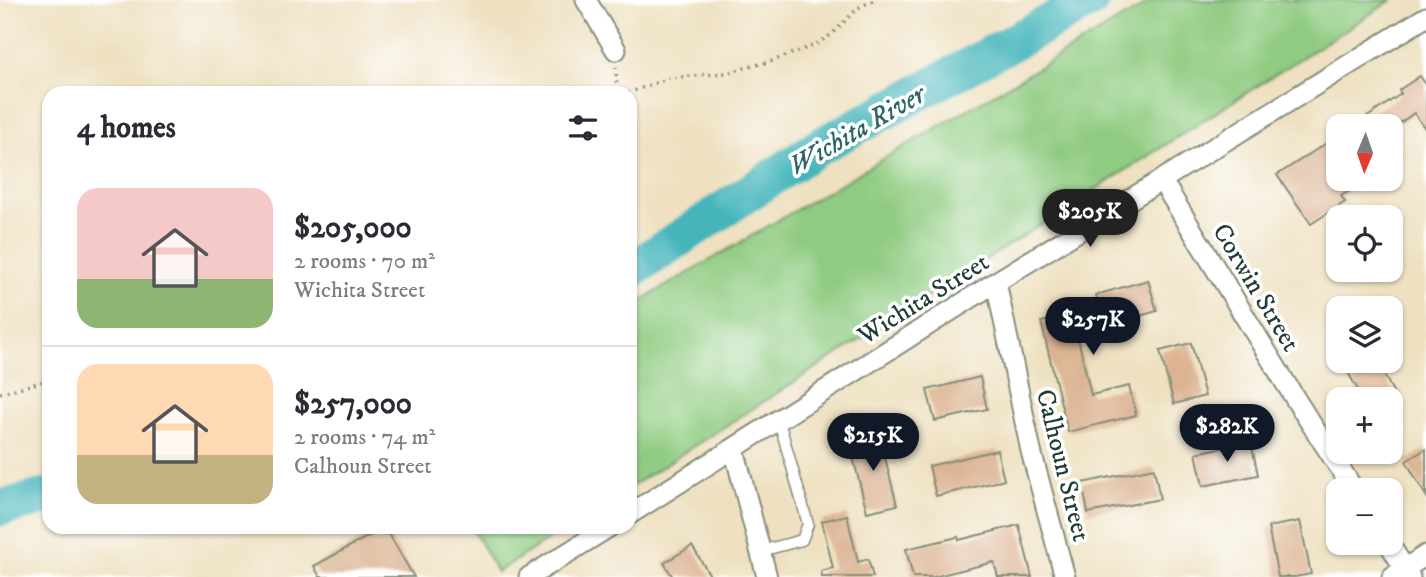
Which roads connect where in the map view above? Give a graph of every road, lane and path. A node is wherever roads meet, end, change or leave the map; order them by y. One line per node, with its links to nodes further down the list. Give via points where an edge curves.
1 (586, 0): 4 (street)
2 (874, 0): 5 (path, via 816,45 725,73 669,78)
3 (1426, 17): 6 (street, Wichita Street)
4 (616, 50)
5 (637, 90)
6 (1162, 181): 7 (street, Wichita Street); 12 (street, Corwin Street)
7 (996, 282): 10 (street, Wichita Street); 21 (street, Calhoun Street, via 1031,451)
8 (42, 382): 9 (path)
9 (0, 393)
10 (779, 421): 11 (street, Wichita Street); 15 (lane, via 808,524 802,540)
11 (734, 449): 13 (street, Wichita Street); 15 (street)
12 (1346, 478)
13 (637, 510)
14 (598, 534): 19 (street)
15 (761, 551): 20 (street)
16 (1394, 555): 18 (street)
17 (1426, 555): 18 (street)
18 (1402, 575)
19 (529, 577)
20 (767, 577)
21 (1065, 577)

